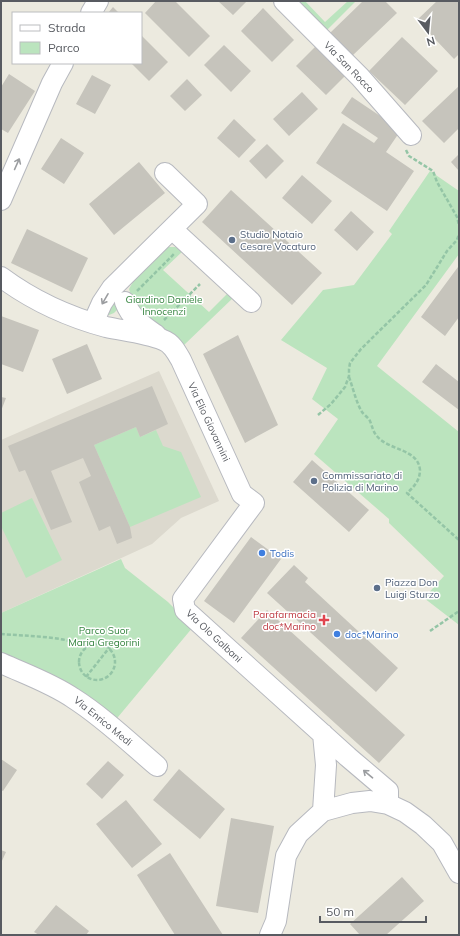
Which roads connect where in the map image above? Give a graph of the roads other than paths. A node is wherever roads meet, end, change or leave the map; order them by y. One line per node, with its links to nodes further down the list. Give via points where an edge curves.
1 (98, 1): 3 (street)
2 (284, 1): 5 (street, Via San Rocco, via 360,77)
3 (92, 12)
4 (62, 64): 7 (street, one-way to 4)
5 (411, 135)
6 (165, 173): 8 (street, via 197,204)
7 (1, 200)
8 (172, 229): 9 (street); 12 (street)
9 (122, 278): 11 (street); 13 (street, one-way to 13, via 108,294)
10 (6, 283): 13 (street, via 77,318)
11 (125, 302): 13 (street, via 122,316 116,322); 14 (street, Via Elio Giovannini, via 136,320)
12 (251, 302)
13 (101, 325): 14 (street)
14 (162, 332): 15 (street, Via Elio Giovannini, via 179,356 242,494)
15 (254, 503): 17 (street, Via Olo Galbani, via 183,599 183,606 188,615)
16 (1, 663): 19 (street, Via Enrico Medi, via 73,697)
17 (323, 734): 18 (street, Via Olo Galbani); 20 (street)
18 (348, 757): 20 (street, via 336,758); 21 (street, Via Olo Galbani, one-way to 18, via 388,791)
19 (156, 766)
20 (326, 771): 22 (street)
21 (388, 804): 22 (street, via 358,802); 23 (street, via 405,812 442,843)
22 (323, 811): 24 (street, via 298,834 286,856 276,921)
23 (459, 873)
24 (270, 935)

